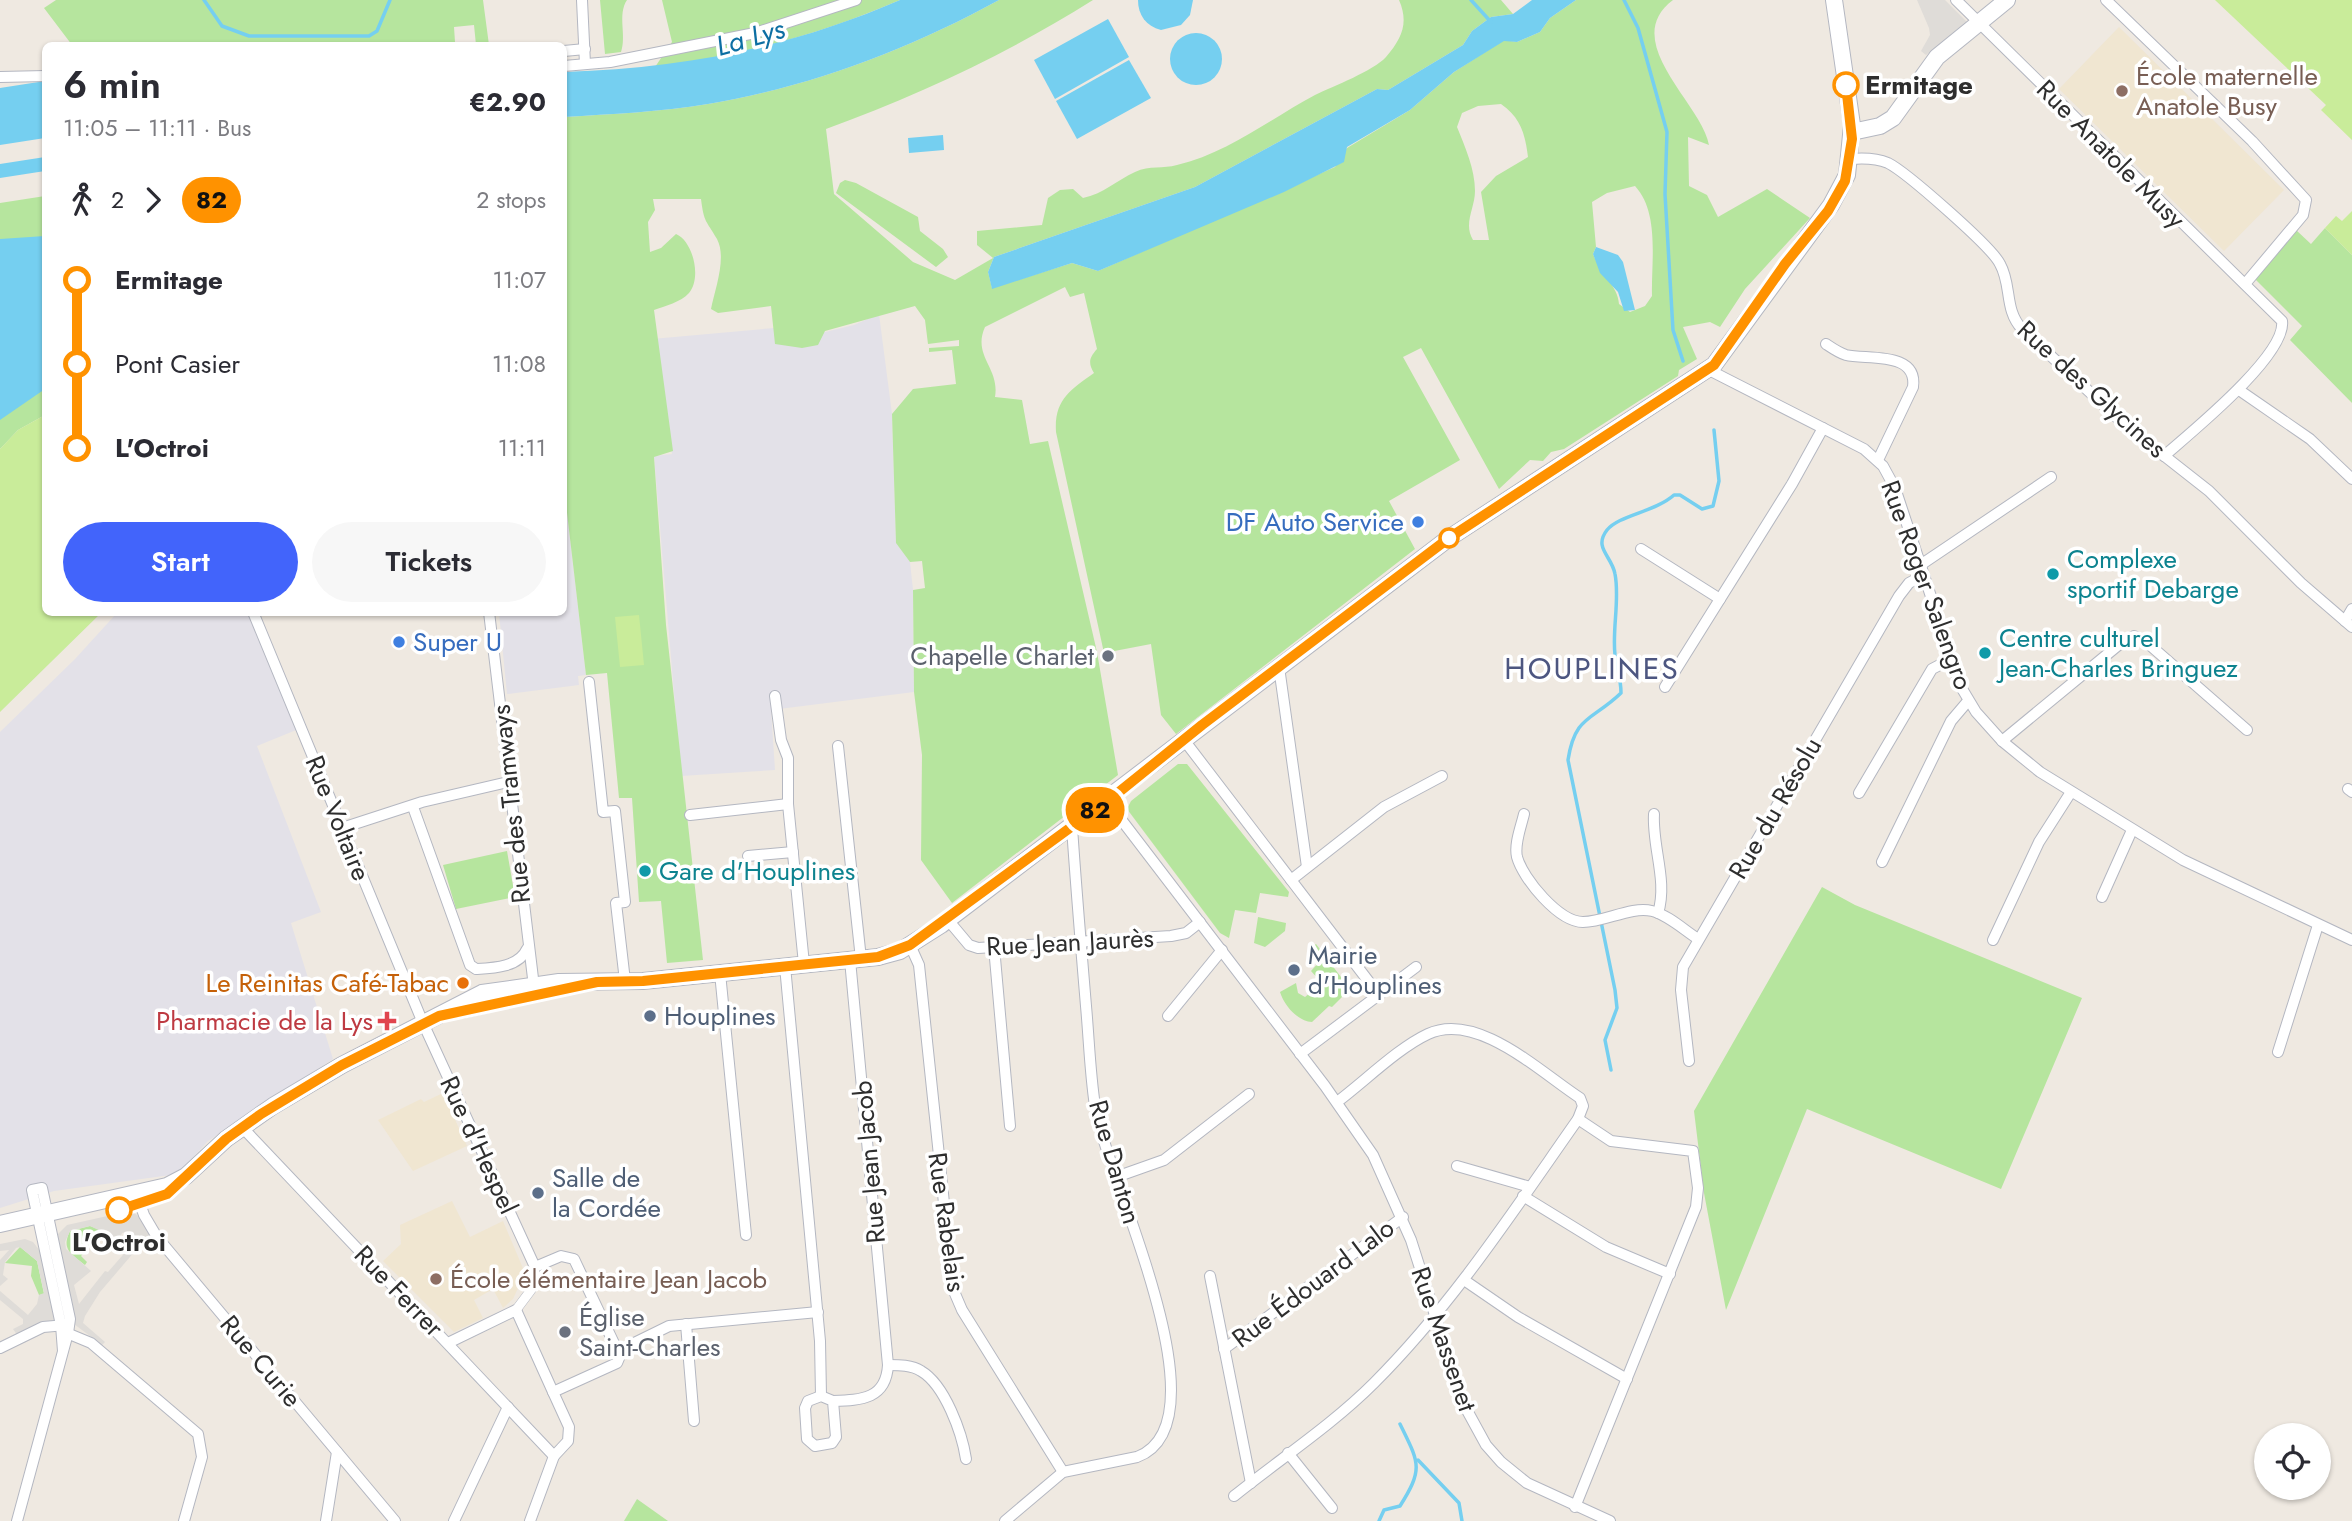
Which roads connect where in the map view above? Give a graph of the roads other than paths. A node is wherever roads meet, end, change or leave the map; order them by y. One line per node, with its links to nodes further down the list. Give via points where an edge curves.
1 (582, 0): 8 (street)
2 (856, 0): 10 (street, via 755,33)
3 (1834, 0): 14 (main road)
4 (1956, 0): 7 (street, Rue Anatole Musy)
5 (2007, 0): 7 (main road)
6 (2106, 0): 16 (street, via 2252,141 2306,200 2303,215)
7 (1979, 23): 14 (main road, via 1937,57 1893,118); 16 (street, Rue Anatole Musy)
8 (585, 49): 9 (street); 10 (street)
9 (567, 51)
10 (585, 64): 11 (street)
11 (567, 66)
12 (42, 76): 13 (street)
13 (0, 77)
14 (1852, 132): 15 (main road)
15 (1850, 159): 18 (main road, via 1845,181 1828,211); 21 (street, Rue des Glycines, via 1889,164 1986,244 2002,267 2017,324)
16 (2245, 284): 19 (street, Rue Anatole Musy, via 2278,316 2283,327)
17 (1826, 344): 22 (street, via 1847,355 1891,359 1913,376 1913,387)
18 (1709, 370): 20 (street, Rue Roger Salengro); 33 (main road, via 1461,529)
19 (2239, 390): 21 (street); 24 (street, via 2310,439)
20 (1823, 428): 22 (street, Rue Roger Salengro); 27 (street)
21 (2164, 456): 31 (street, Rue des Glycines, via 2210,491 2301,583)
22 (1878, 460): 26 (street, Rue Roger Salengro, via 1895,488)
23 (2051, 477): 26 (street, Rue du Résolu)
24 (2352, 479)
25 (1641, 549): 27 (street)
26 (1921, 571): 32 (street, Rue Roger Salengro); 65 (street, Rue du Résolu, via 1899,596)
27 (1720, 599): 35 (street)
28 (2352, 609): 31 (street)
29 (255, 616): 53 (street, Rue Voltaire)
30 (489, 616): 43 (street, Rue des Tramways)
31 (2349, 624)
32 (1951, 659): 37 (street, Rue Roger Salengro); 45 (street, via 1932,669)
33 (1279, 667): 39 (main road); 58 (street)
34 (589, 682): 78 (street, via 603,812 615,811 625,902 616,903)
35 (1665, 687)
36 (775, 696): 47 (street, via 788,758)
37 (1968, 701): 40 (street, Rue Roger Salengro); 57 (street, via 1951,722)
38 (2246, 730): 40 (street, via 2144,639 2134,636)
39 (1184, 740): 46 (main road); 59 (street)
40 (2002, 741): 44 (street, Rue Roger Salengro, via 2024,762)
41 (838, 746): 73 (street, Rue Jean Jacob)
42 (1442, 776): 58 (street, via 1384,807)
43 (508, 782): 48 (street); 71 (street, Rue des Tramways)
44 (2071, 792): 54 (street, Rue Roger Salengro); 66 (street, via 2039,842)
45 (1859, 793)
46 (1107, 801): 52 (main road); 63 (street, Rue Massenet)
47 (789, 804): 51 (street); 55 (street)
48 (414, 807): 53 (street); 71 (street, via 470,965 477,969 512,963)
49 (1524, 814): 61 (street, via 1517,856 1535,888 1565,915 1590,921 1642,911)
50 (1654, 814): 61 (street, via 1662,894)
51 (690, 815)
52 (1072, 827): 62 (main road); 68 (street, Rue Danton)
53 (342, 828): 82 (street, Rue Voltaire)
54 (2132, 830): 60 (street); 64 (street, Rue Roger Salengro, via 2205,872)
55 (793, 852): 56 (street); 74 (street)
56 (748, 856)
57 (1882, 862)
58 (1307, 867): 59 (street)
59 (1291, 880): 80 (street)
60 (2102, 897)
61 (1658, 913): 65 (street)
62 (948, 920): 69 (main road); 70 (street, Rue Jean Jaurès, via 969,945)
63 (1200, 922): 68 (street, Rue Jean Jaurès, via 1180,935); 72 (street, Rue Massenet)
64 (2318, 925): 67 (street, Rue Roger Salengro); 83 (street)
65 (1698, 939): 85 (street, Rue du Résolu, via 1683,967 1681,982)
66 (1993, 940)
67 (2352, 940)
68 (1081, 943): 70 (street, Rue Jean Jaurès); 92 (street, Rue Danton, via 1094,1104)
69 (910, 945): 73 (main road, via 886,956); 124 (street, Rue Rabelais, via 919,965 953,1289)
70 (994, 947): 89 (street)
71 (527, 949): 79 (street, Rue des Tramways)
72 (1222, 950): 81 (street); 84 (street, Rue Massenet)
73 (855, 959): 74 (main road); 113 (street, Rue Jean Jacob)
74 (804, 964): 75 (main road)
75 (785, 966): 77 (main road); 105 (street)
76 (1416, 967): 80 (street)
77 (720, 973): 78 (main road); 99 (street)
78 (625, 981): 79 (main road, via 597,982 565,991)
79 (534, 990): 82 (main road)
80 (1379, 995): 84 (street)
81 (1168, 1016)
82 (423, 1023): 90 (main road, via 342,1065); 100 (street, Rue d'Hespel)
83 (2278, 1052)
84 (1300, 1054): 87 (street, Rue Massenet)
85 (1689, 1061)
86 (1249, 1094): 92 (street, via 1164,1160)
87 (1337, 1102): 88 (street, via 1423,1037 1459,1028 1487,1036 1580,1098 1583,1110); 95 (street, Rue Massenet, via 1373,1155)
88 (1578, 1119): 93 (street); 101 (street, via 1611,1141 1693,1150 1697,1201)
89 (1010, 1126)
90 (242, 1127): 94 (main road, via 191,1172); 109 (street, Rue Ferrer)
91 (1457, 1166): 93 (street)
92 (1116, 1177): 124 (street, Rue Danton, via 1158,1301 1167,1350 1170,1413 1163,1436 1137,1457)
93 (1526, 1191): 101 (street, via 1606,1247); 103 (street)
94 (138, 1200): 96 (main road); 120 (street, Rue Curie, via 157,1237)
95 (1403, 1217): 106 (street, Rue Massenet); 111 (street, Rue Édouard Lalo)
96 (44, 1220): 97 (main road); 98 (main road); 108 (street)
97 (0, 1224)
98 (0, 1235)
99 (746, 1235)
100 (535, 1267): 104 (street, via 531,1290); 112 (street, via 561,1256 574,1259)
101 (1670, 1274): 114 (street)
102 (1210, 1276): 111 (street)
103 (1464, 1280): 106 (street); 114 (street, via 1518,1317)
104 (516, 1310): 109 (street); 115 (street)
105 (818, 1312): 107 (street); 116 (street)
106 (1435, 1317): 121 (street, via 1372,1384); 127 (street, Rue Massenet, via 1463,1403 1486,1445 1527,1483)
107 (686, 1324): 112 (street, via 667,1326); 119 (street)
108 (65, 1329): 110 (street, via 43,1327); 129 (street); 130 (street, via 91,1343 198,1434 202,1457)
109 (448, 1343): 118 (street, Rue Ferrer)
110 (0, 1348)
111 (1224, 1349): 125 (street)
112 (618, 1351): 115 (street, via 617,1363)
113 (888, 1365): 117 (street, via 887,1379 876,1394 861,1400); 123 (street, via 916,1368 930,1378 959,1424)
114 (1627, 1379): 127 (street)
115 (553, 1392): 122 (street, via 569,1427 568,1441)
116 (821, 1396): 117 (street); 117 (street, via 808,1401 805,1408 811,1445 835,1440)
117 (833, 1401)
118 (508, 1407): 122 (street, Rue Ferrer); 133 (street)
119 (694, 1421)
120 (337, 1452): 131 (street); 132 (street, Rue Curie)
121 (1289, 1453): 125 (street); 128 (street)
122 (555, 1456): 134 (street)
123 (966, 1459)
124 (1063, 1472): 135 (street)
125 (1251, 1483): 126 (street)
126 (1234, 1496)
127 (1575, 1507): 136 (street, Rue Massenet)
128 (1332, 1508)
129 (17, 1521)
130 (184, 1521)
131 (326, 1521)
132 (395, 1521)
133 (454, 1521)
134 (530, 1521)
135 (1005, 1521)
136 (1610, 1521)

